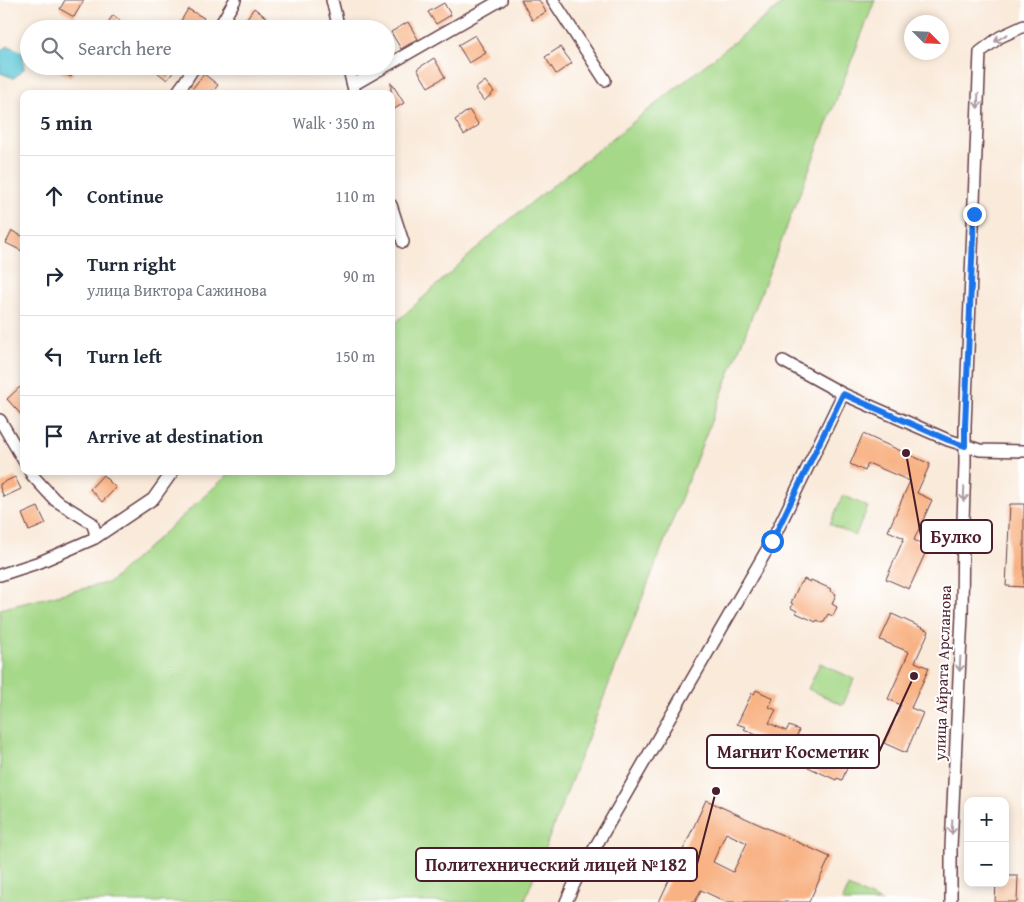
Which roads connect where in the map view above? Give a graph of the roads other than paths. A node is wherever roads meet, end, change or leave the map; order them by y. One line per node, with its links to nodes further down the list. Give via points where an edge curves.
1 (236, 0): 5 (street)
2 (332, 0): 6 (street)
3 (501, 0): 8 (street)
4 (553, 0): 12 (street)
5 (224, 20)
6 (337, 20)
7 (1024, 26): 20 (street, улица Айрата Арсланова, one-way to 20, via 1000,37 980,52)
8 (395, 61)
9 (189, 75): 13 (street)
10 (350, 75): 14 (street)
11 (374, 75): 14 (street)
12 (605, 80)
13 (179, 90)
14 (354, 90)
15 (395, 217): 16 (street)
16 (403, 242)
17 (783, 361): 18 (street)
18 (843, 394): 20 (street); 27 (street, via 772,541 574,882)
19 (0, 420): 22 (street)
20 (965, 446): 21 (street, via 980,450); 28 (street, улица Айрата Арсланова, one-way to 28)
21 (1024, 451)
22 (20, 454)
23 (32, 475): 25 (street, via 55,500 92,522)
24 (170, 475): 25 (street, via 153,499)
25 (94, 538): 26 (street, via 40,562)
26 (0, 575)
27 (566, 902)
28 (951, 902)

